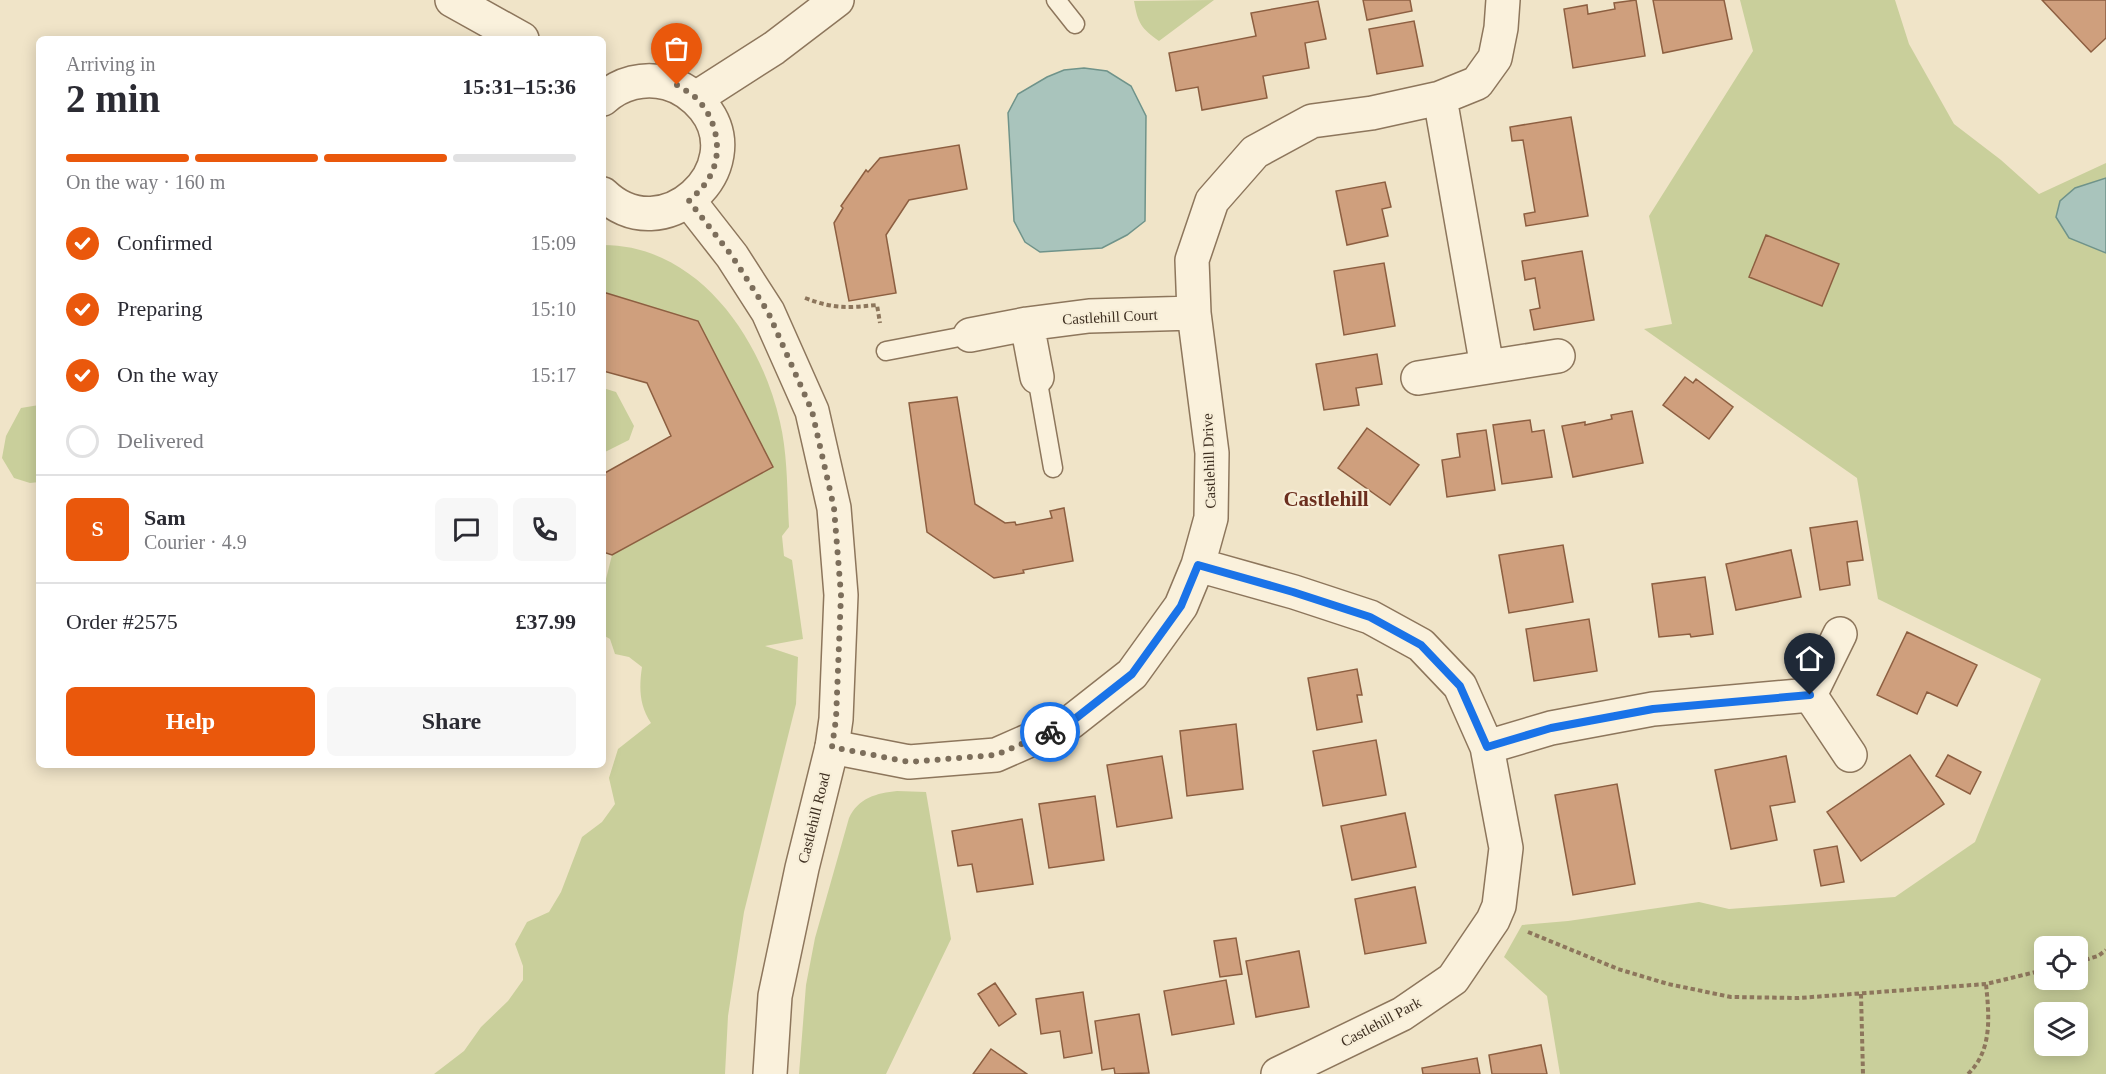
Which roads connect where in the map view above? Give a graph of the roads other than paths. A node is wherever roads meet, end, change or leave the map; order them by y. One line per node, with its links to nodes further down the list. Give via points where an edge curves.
1 (452, 0): 6 (street)
2 (837, 0): 8 (street, via 774,48)
3 (1056, 0): 5 (lane)
4 (1503, 0): 9 (street, Castlehill Drive, via 1495,58 1478,83)
5 (1075, 24)
6 (517, 36)
7 (606, 92): 8 (street, via 632,82 654,80 677,85)
8 (696, 98): 11 (street, via 708,113 717,151 713,171)
9 (1440, 98): 12 (street, Castlehill Drive, via 1312,121 1255,152 1212,201 1192,260); 17 (street)
10 (606, 197): 11 (street, via 629,211 649,214 670,211)
11 (689, 201): 24 (street, Castlehill Road, via 732,256 768,312 812,411 834,508 841,595)
12 (1194, 313): 13 (street, Castlehill Court, via 1089,316); 21 (street, Castlehill Drive, via 1212,453 1211,518)
13 (1027, 324): 14 (street, Castlehill Court); 18 (street)
14 (970, 335): 15 (lane)
15 (885, 351)
16 (1558, 356): 17 (street)
17 (1487, 366): 19 (street)
18 (1037, 377): 20 (lane)
19 (1418, 378)
20 (1053, 468)
21 (1198, 565): 24 (street, Castlehill Drive, via 1181,606 1132,674 1071,722 996,755 909,762); 25 (street, Castlehill Park, via 1370,617 1421,645 1460,686)
22 (1840, 634): 23 (street)
23 (1810, 695): 25 (street, via 1653,709 1551,728); 26 (street)
24 (832, 747): 27 (street, Castlehill Road, via 775,996)
25 (1487, 747): 28 (street, Castlehill Park, via 1506,848 1499,906 1493,920 1453,979 1402,1014)
26 (1850, 755)
27 (770, 1074)
28 (1278, 1074)

